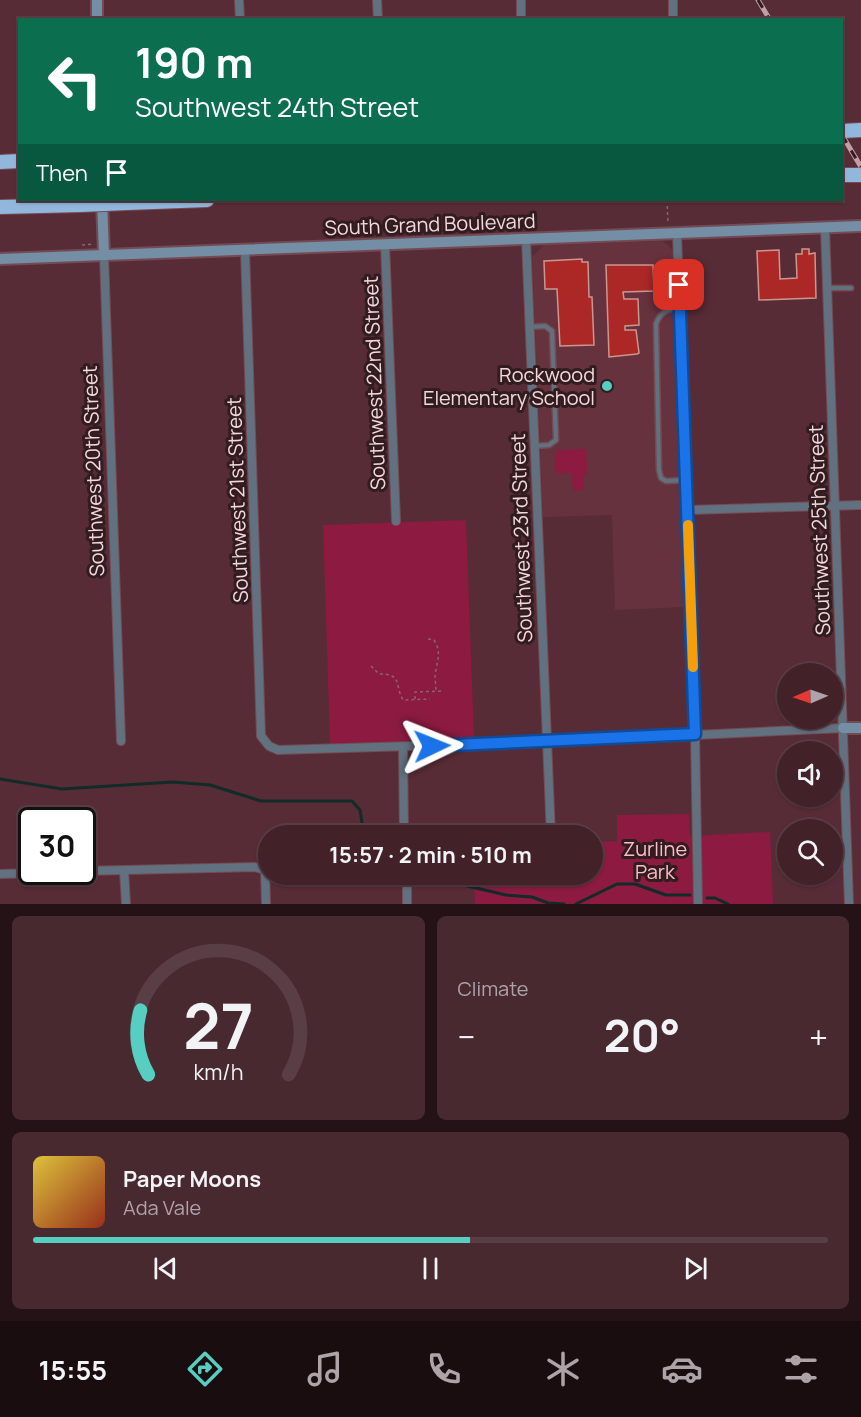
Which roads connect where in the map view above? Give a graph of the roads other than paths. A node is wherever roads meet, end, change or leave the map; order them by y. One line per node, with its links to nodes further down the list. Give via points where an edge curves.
1 (97, 0): 6 (street)
2 (239, 0): 7 (street)
3 (377, 0): 8 (street)
4 (521, 0): 9 (street)
5 (673, 0): 10 (street)
6 (98, 18)
7 (240, 18)
8 (378, 18)
9 (521, 18)
10 (674, 18)
11 (861, 130): 12 (highway)
12 (843, 131)
13 (18, 161): 14 (highway)
14 (0, 162)
15 (843, 175): 16 (highway)
16 (861, 175)
17 (102, 201): 26 (street, Southwest 20th Street)
18 (167, 201): 19 (highway, bridge)
19 (0, 207)
20 (861, 226): 21 (street, South Grand Boulevard)
21 (825, 228): 22 (street, South Grand Boulevard); 28 (street, Southwest 25th Street)
22 (677, 234): 23 (street, South Grand Boulevard); 30 (street)
23 (526, 238): 24 (street, South Grand Boulevard); 31 (street, Southwest 23rd Street)
24 (385, 244): 25 (street, South Grand Boulevard); 37 (street, Southwest 22nd Street)
25 (245, 250): 26 (street, South Grand Boulevard); 45 (street, Southwest 21st Street, via 261,736 278,750)
26 (104, 255): 27 (street, South Grand Boulevard); 43 (street, Southwest 20th Street)
27 (0, 259)
28 (827, 288): 29 (lane); 35 (street, Southwest 25th Street)
29 (851, 288)
30 (680, 306): 33 (street); 33 (lane, via 664,312 656,324 659,470 666,481)
31 (530, 327): 32 (street, Southwest 23rd Street); 32 (lane, via 545,326 552,331 556,423 556,440)
32 (534, 446): 44 (street, Southwest 23rd Street)
33 (687, 480): 36 (street)
34 (861, 505): 35 (street)
35 (835, 506): 36 (street); 38 (street, Southwest 25th Street)
36 (688, 510): 42 (street)
37 (396, 521)
38 (841, 663)
39 (843, 728): 40 (street); 57 (street, Southwest 25th Street)
40 (861, 728)
41 (818, 729): 42 (street)
42 (695, 734): 44 (street); 56 (street)
43 (121, 741)
44 (546, 742): 45 (street); 47 (street, Southwest 23rd Street)
45 (403, 747): 46 (street)
46 (404, 825)
47 (550, 825)
48 (124, 870): 49 (street); 53 (street); 54 (street, via 245,866 265,870)
49 (96, 871)
50 (0, 874): 51 (street)
51 (18, 874)
52 (407, 885): 55 (street)
53 (126, 904)
54 (266, 904)
55 (407, 904)
56 (698, 904)
57 (849, 904)

